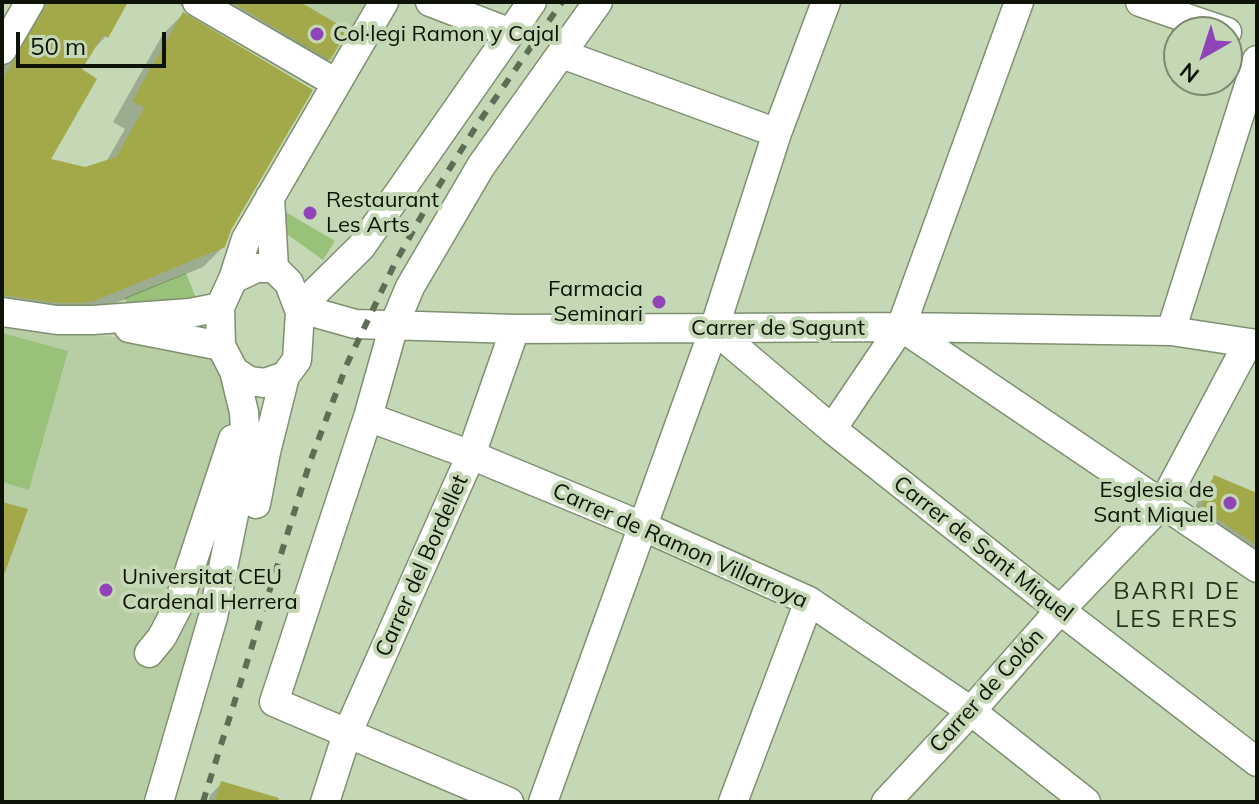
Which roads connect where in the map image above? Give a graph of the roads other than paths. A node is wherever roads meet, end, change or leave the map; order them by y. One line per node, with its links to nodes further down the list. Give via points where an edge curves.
1 (30, 2): 12 (street)
2 (197, 2): 15 (street)
3 (384, 2): 15 (street)
4 (430, 2): 11 (street)
5 (532, 2): 11 (street)
6 (598, 2): 13 (street)
7 (826, 2): 16 (street)
8 (1019, 2): 26 (street)
9 (1140, 2): 10 (street)
10 (1181, 16)
11 (511, 33): 20 (street, via 361,247)
12 (2, 50)
13 (562, 54): 16 (street); 25 (street, via 481,166 410,287)
14 (1257, 60): 29 (street)
15 (336, 83): 17 (street)
16 (777, 133): 28 (street)
17 (270, 196): 18 (street); 19 (street, via 246,239)
18 (274, 268): 19 (street, via 256,268); 20 (street)
19 (233, 279): 21 (street)
20 (305, 304): 24 (street, Carrer de Sagunt); 33 (street)
21 (220, 307): 23 (street); 32 (street)
22 (2, 312): 23 (street)
23 (93, 320): 32 (street)
24 (349, 322): 25 (street, Carrer de Sagunt); 30 (street)
25 (394, 325): 27 (street, Carrer de Sagunt); 36 (street)
26 (901, 327): 28 (street, Carrer de Sagunt); 29 (street, Carrer de Sagunt); 37 (street); 39 (street)
27 (515, 329): 28 (street, Carrer de Sagunt); 38 (street, Carrer del Bordellet)
28 (714, 329): 37 (street, Carrer de Sant Miquel); 41 (street)
29 (1171, 331): 31 (street, Carrer de Sagunt)
30 (318, 341): 33 (street); 40 (street)
31 (1252, 344): 39 (street, Carrer de Colón)
32 (221, 346): 34 (street)
33 (291, 368): 34 (street, via 265,383); 40 (street)
34 (234, 371): 35 (street)
35 (244, 412): 45 (street, via 241,480); 46 (street, via 177,608)
36 (368, 417): 38 (street, Carrer de Ramon Villarroya); 48 (street, via 274,702)
37 (832, 429): 44 (street, Carrer de Sant Miquel)
38 (471, 455): 41 (street, Carrer de Ramon Villarroya); 48 (street, Carrer del Bordellet)
39 (1163, 503): 42 (street); 44 (street, Carrer de Colón)
40 (254, 516): 45 (street)
41 (642, 526): 43 (street, Carrer de Ramon Villarroya); 53 (street)
42 (1257, 568)
43 (809, 601): 47 (street, Carrer de Ramon Villarroya); 54 (street)
44 (1060, 610): 47 (street, Carrer de Colón); 49 (street, Carrer de Sant Miquel)
45 (213, 617): 50 (street)
46 (149, 653)
47 (971, 711): 55 (street, Carrer de Colón); 56 (street, Carrer de Ramon Villarroya)
48 (347, 734): 51 (street, Carrer del Bordellet); 52 (street)
49 (1257, 762)
50 (159, 802)
51 (325, 802)
52 (509, 802)
53 (543, 802)
54 (733, 802)
55 (886, 802)
56 (1086, 802)

